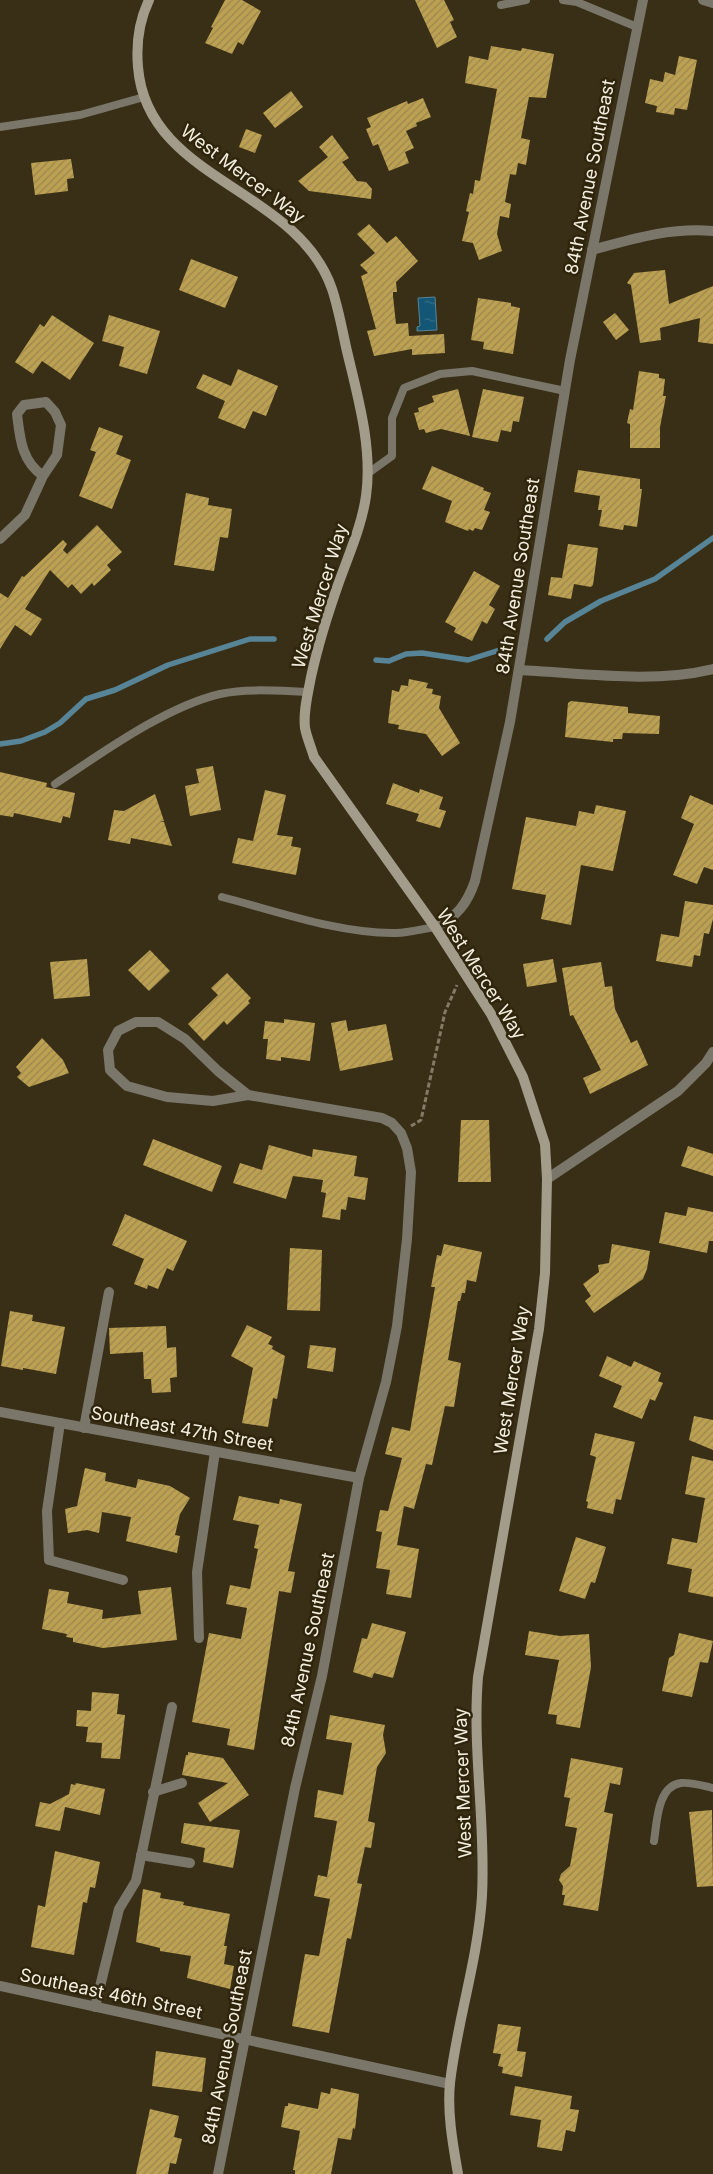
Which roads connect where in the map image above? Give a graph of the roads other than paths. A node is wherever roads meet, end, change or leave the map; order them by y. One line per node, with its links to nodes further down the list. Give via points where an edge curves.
1 (149, 0): 9 (street, West Mercer Way, via 136,53)
2 (526, 0): 7 (lane)
3 (563, 0): 8 (lane, via 577,2)
4 (643, 0): 8 (street, 84th Avenue Southeast)
5 (703, 0): 6 (street)
6 (713, 2)
7 (501, 5)
8 (637, 27): 12 (street, 84th Avenue Southeast)
9 (144, 97): 10 (lane, via 80,115); 14 (street, West Mercer Way, via 166,136 182,152 292,228 322,266 332,288 356,390)
10 (0, 127)
11 (713, 230): 12 (street, via 662,232)
12 (592, 250): 13 (street, 84th Avenue Southeast)
13 (565, 391): 14 (lane, via 472,371 440,374 414,383 404,388 392,418 392,456); 18 (street, 84th Avenue Southeast)
14 (367, 474): 19 (street, West Mercer Way, via 366,497 359,525 329,613)
15 (43, 476): 15 (street, via 56,455 61,424 46,402 24,405 17,414 21,448 33,469); 16 (street, via 25,515)
16 (0, 539)
17 (713, 669): 18 (street, via 659,677)
18 (519, 670): 22 (street, 84th Avenue Southeast, via 475,881 461,910 451,920)
19 (308, 692): 20 (lane, via 248,691 201,700 103,752); 22 (street, West Mercer Way, via 305,727 314,757)
20 (55, 784)
21 (222, 897): 22 (lane, 84th Avenue Southeast, via 311,921 352,928 396,933)
22 (435, 927): 25 (street, West Mercer Way, via 491,1014 523,1077 545,1144)
23 (713, 1052): 25 (street, via 678,1091)
24 (248, 1095): 24 (street, via 185,1039 158,1022 136,1022 118,1031 108,1050 110,1070 127,1086 167,1097 212,1101); 31 (street, 84th Avenue Southeast, via 382,1118 401,1133 407,1148 411,1172 396,1326 386,1382)
25 (547, 1179): 44 (street, West Mercer Way, via 545,1273 539,1329 478,1676 476,1721 482,1898)
26 (109, 1292): 29 (street)
27 (0, 1412): 28 (street, Southeast 47th Street)
28 (60, 1424): 29 (street, Southeast 47th Street); 32 (street, via 46,1511 49,1560)
29 (84, 1428): 30 (street, Southeast 47th Street)
30 (216, 1452): 31 (street, Southeast 47th Street); 33 (street, via 197,1572)
31 (359, 1478): 43 (street, 84th Avenue Southeast, via 324,1667 295,1788)
32 (123, 1580)
33 (199, 1638)
34 (172, 1706): 37 (street)
35 (182, 1783): 37 (street)
36 (713, 1788): 38 (lane, via 681,1783 670,1787 660,1805)
37 (153, 1792): 39 (street)
38 (654, 1841)
39 (141, 1855): 40 (street); 42 (street, via 136,1881 119,1909)
40 (190, 1863)
41 (0, 1986): 42 (street, Southeast 46th Street)
42 (95, 2007): 43 (street, Southeast 46th Street)
43 (245, 2040): 44 (street, Southeast 46th Street); 45 (street, 84th Avenue Southeast)
44 (450, 2084): 46 (street, West Mercer Way)
45 (218, 2174)
46 (458, 2174)

